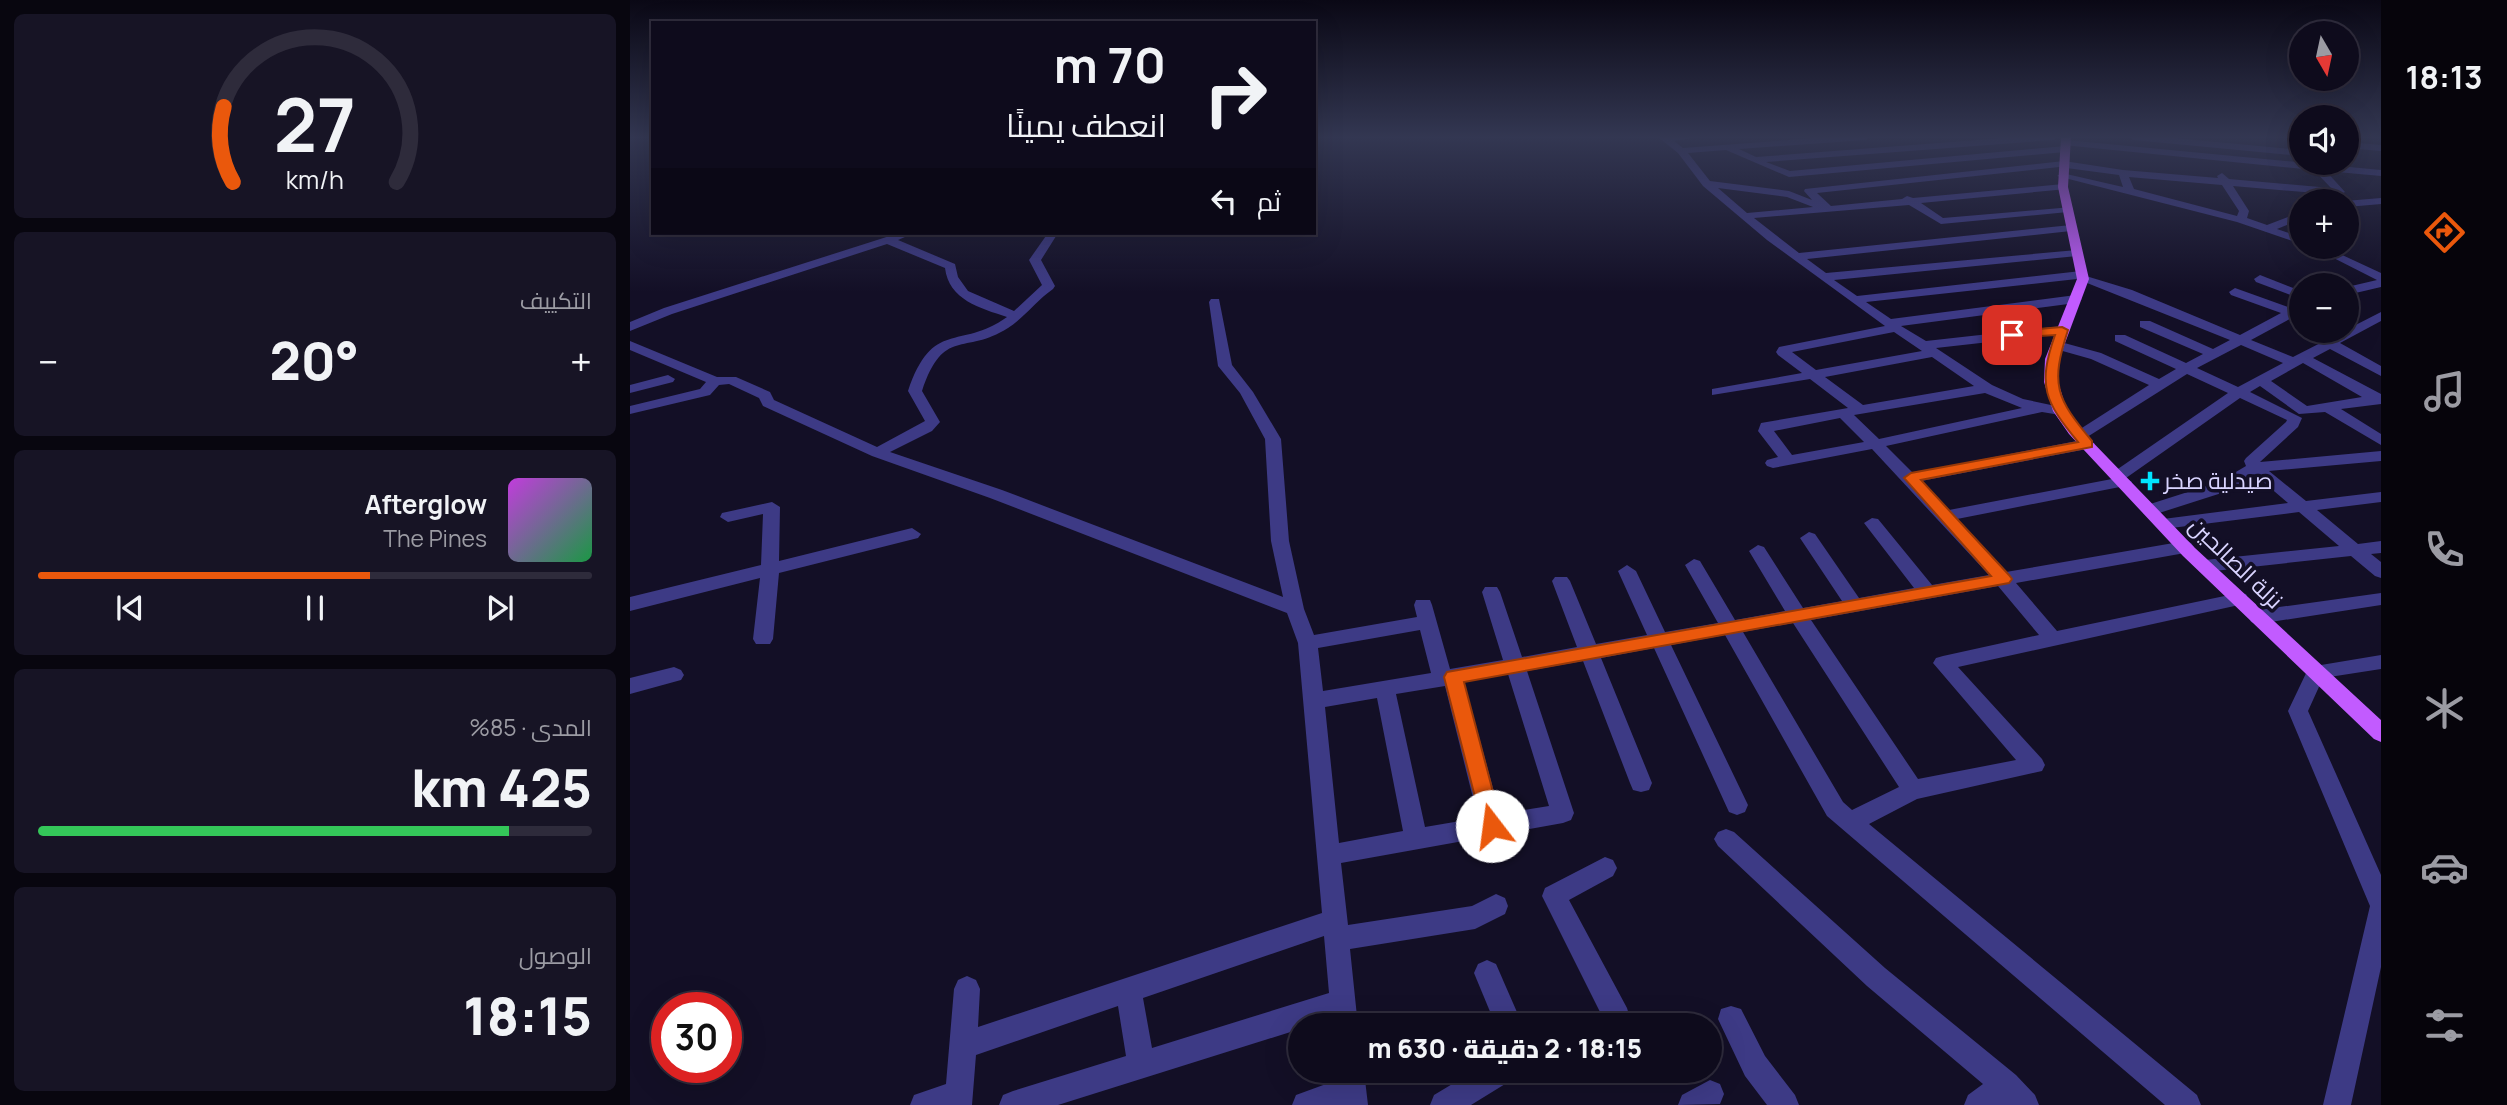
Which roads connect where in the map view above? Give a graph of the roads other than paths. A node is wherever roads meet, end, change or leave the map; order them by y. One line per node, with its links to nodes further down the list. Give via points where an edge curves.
1 (1712, 189): 17 (street)
2 (1744, 189): 15 (street, via 1789,194)
3 (1821, 189): 15 (street, via 1808,190)
4 (1892, 189): 12 (street)
5 (1954, 189): 12 (street)
6 (2066, 189): 16 (main road, نزلة الصالحين)
7 (2125, 189): 11 (street)
8 (2229, 189): 18 (street, via 2244,211)
9 (2286, 189): 10 (street)
10 (2291, 189)
11 (2130, 191): 18 (street)
12 (1910, 201): 15 (street); 16 (street, via 1941,221)
13 (2381, 201): 14 (street)
14 (2359, 203)
15 (1826, 209): 17 (street)
16 (2068, 209): 20 (main road, نزلة الصالحين)
17 (1745, 216): 27 (street)
18 (2241, 220): 21 (street)
19 (2289, 220): 21 (street)
20 (2071, 228): 26 (main road, نزلة الصالحين); 27 (street)
21 (2265, 229): 24 (street)
22 (903, 235): 25 (street)
23 (1052, 235): 44 (street, via 1035,260 1049,286 1032,296)
24 (2289, 238)
25 (888, 240): 44 (street, via 951,266 951,279 958,290); 48 (street)
26 (2077, 253): 29 (street); 30 (main road, نزلة الصالحين)
27 (1798, 257): 29 (street)
28 (2342, 259): 31 (street)
29 (1824, 277): 39 (street)
30 (2082, 277): 35 (street); 38 (main road, نزلة الصالحين); 53 (street)
31 (2381, 278)
32 (2260, 279): 36 (street)
33 (2381, 283): 34 (street)
34 (2359, 288)
35 (1933, 290): 39 (street); 42 (street)
36 (2289, 290)
37 (2235, 292): 41 (street)
38 (2077, 299): 42 (street); 51 (main road, نزلة الصالحين)
39 (1854, 300): 47 (street)
40 (1215, 302): 110 (street, via 1225,366 1273,439 1280,541)
41 (2289, 309)
42 (1961, 314): 47 (street); 50 (street)
43 (2289, 315): 53 (street)
44 (1016, 316): 79 (street, via 1003,327 937,347 915,391 933,422)
45 (2377, 321): 49 (street)
46 (2145, 324): 57 (street)
47 (1893, 325): 56 (street); 61 (street, via 1784,350)
48 (630, 327)
49 (2359, 329)
50 (1987, 337): 51 (street); 56 (street)
51 (2060, 338): 65 (street); 74 (main road, نزلة الصالحين, via 2052,359 2051,382)
52 (2120, 338): 59 (street)
53 (2240, 341): 57 (street); 58 (street)
54 (2329, 343): 58 (street); 60 (street)
55 (630, 345): 63 (street)
56 (1927, 349): 61 (street); 66 (street)
57 (2214, 354): 59 (street)
58 (2300, 360): 64 (street); 70 (street)
59 (2188, 368): 65 (street); 68 (street)
60 (2381, 372)
61 (1813, 376): 69 (street); 75 (street)
62 (668, 379): 67 (street)
63 (715, 380): 73 (street, via 705,393); 79 (street, via 731,380 765,395 768,403)
64 (2261, 380): 68 (street); 71 (street, via 2305,411)
65 (2160, 385): 76 (street)
66 (1987, 388): 72 (street); 75 (street)
67 (630, 389)
68 (2239, 392): 81 (street, via 2295,418 2252,461); 83 (street)
69 (1717, 393)
70 (2380, 399): 71 (street)
71 (2327, 407): 77 (street)
72 (2040, 408): 74 (street); 78 (street)
73 (630, 410)
74 (2060, 411): 76 (main road, نزلة الصالحين)
75 (1852, 412): 78 (street); 78 (street, via 1766,426 1766,431 1781,461)
76 (2083, 440): 82 (street); 83 (main road, نزلة الصالحين)
77 (2381, 440)
78 (1876, 444): 82 (street)
79 (877, 453): 110 (street)
80 (2381, 456): 81 (street)
81 (2255, 467): 85 (street); 86 (street, via 2225,486)
82 (1911, 478): 87 (street)
83 (2121, 479): 86 (main road, نزلة الصالحين); 87 (street)
84 (2381, 497): 85 (street)
85 (2301, 506): 90 (street); 95 (street)
86 (2150, 510): 90 (main road, نزلة الصالحين)
87 (1945, 516): 102 (street)
88 (728, 517): 99 (street, via 772,506)
89 (1872, 523): 105 (street)
90 (2163, 524): 93 (main road, نزلة الصالحين)
91 (912, 534): 99 (street)
92 (1809, 538): 109 (street)
93 (2185, 547): 98 (main road, نزلة الصالحين); 102 (street)
94 (2381, 547): 95 (street)
95 (2354, 550): 98 (street); 101 (street)
96 (1758, 551): 111 (street)
97 (1694, 565): 113 (street)
98 (2205, 566): 106 (main road, نزلة الصالحين)
99 (770, 569): 108 (street); 115 (street)
100 (1627, 571): 116 (street)
101 (2381, 572)
102 (2004, 579): 105 (street); 114 (street)
103 (1561, 581): 118 (street)
104 (1491, 592): 120 (street)
105 (1928, 593): 109 (street)
106 (2239, 599): 112 (main road, نزلة الصالحين); 114 (street)
107 (2381, 599): 112 (street)
108 (630, 604)
109 (1855, 606): 111 (street)
110 (1294, 609): 117 (street)
111 (1798, 616): 113 (street); 129 (street)
112 (2258, 617): 121 (main road, نزلة الصالحين)
113 (1730, 628): 116 (street); 131 (street, via 1835,809)
114 (2051, 637): 129 (street, via 1943,663 2034,765)
115 (763, 639)
116 (1659, 640): 118 (street); 130 (street)
117 (1308, 642): 123 (street, via 1425,613); 126 (street)
118 (1589, 653): 120 (street); 128 (street)
119 (2381, 662): 121 (street)
120 (1515, 666): 123 (street); 132 (street, via 1563,813)
121 (2316, 672): 127 (main road, نزلة الصالحين); 137 (street, via 2298,711)
122 (674, 676): 124 (street)
123 (1448, 678): 125 (street); 132 (street)
124 (630, 686)
125 (1385, 689): 126 (street); 133 (street)
126 (1314, 701): 135 (street)
127 (2380, 731)
128 (1642, 783)
129 (1913, 790): 131 (street)
130 (1737, 806)
131 (1850, 822): 162 (street)
132 (1492, 826): 133 (street)
133 (1416, 839): 135 (street)
134 (1726, 839): 152 (street, via 1876,977)
135 (1329, 855): 140 (street)
136 (1605, 868): 146 (street, via 1554,896)
137 (2381, 903)
138 (1496, 906): 140 (street, via 1475,917)
139 (2381, 910): 163 (street)
140 (1336, 929): 143 (street); 144 (street)
141 (1487, 973): 145 (street)
142 (967, 989): 149 (street)
143 (1128, 990): 149 (street); 150 (street)
144 (1344, 1013)
145 (1504, 1013)
146 (1615, 1013)
147 (1731, 1019): 159 (street, via 1755,1066)
148 (1288, 1028): 150 (street)
149 (965, 1045): 154 (street)
150 (1142, 1066): 156 (street)
151 (1480, 1083): 158 (street)
152 (2006, 1085): 160 (street); 161 (street)
153 (1352, 1088): 157 (street)
154 (959, 1099): 155 (street)
155 (924, 1105)
156 (1013, 1105)
157 (1306, 1105)
158 (1444, 1105)
159 (1785, 1105)
160 (1978, 1105)
161 (2025, 1105)
162 (2187, 1105)
163 (2337, 1105)

